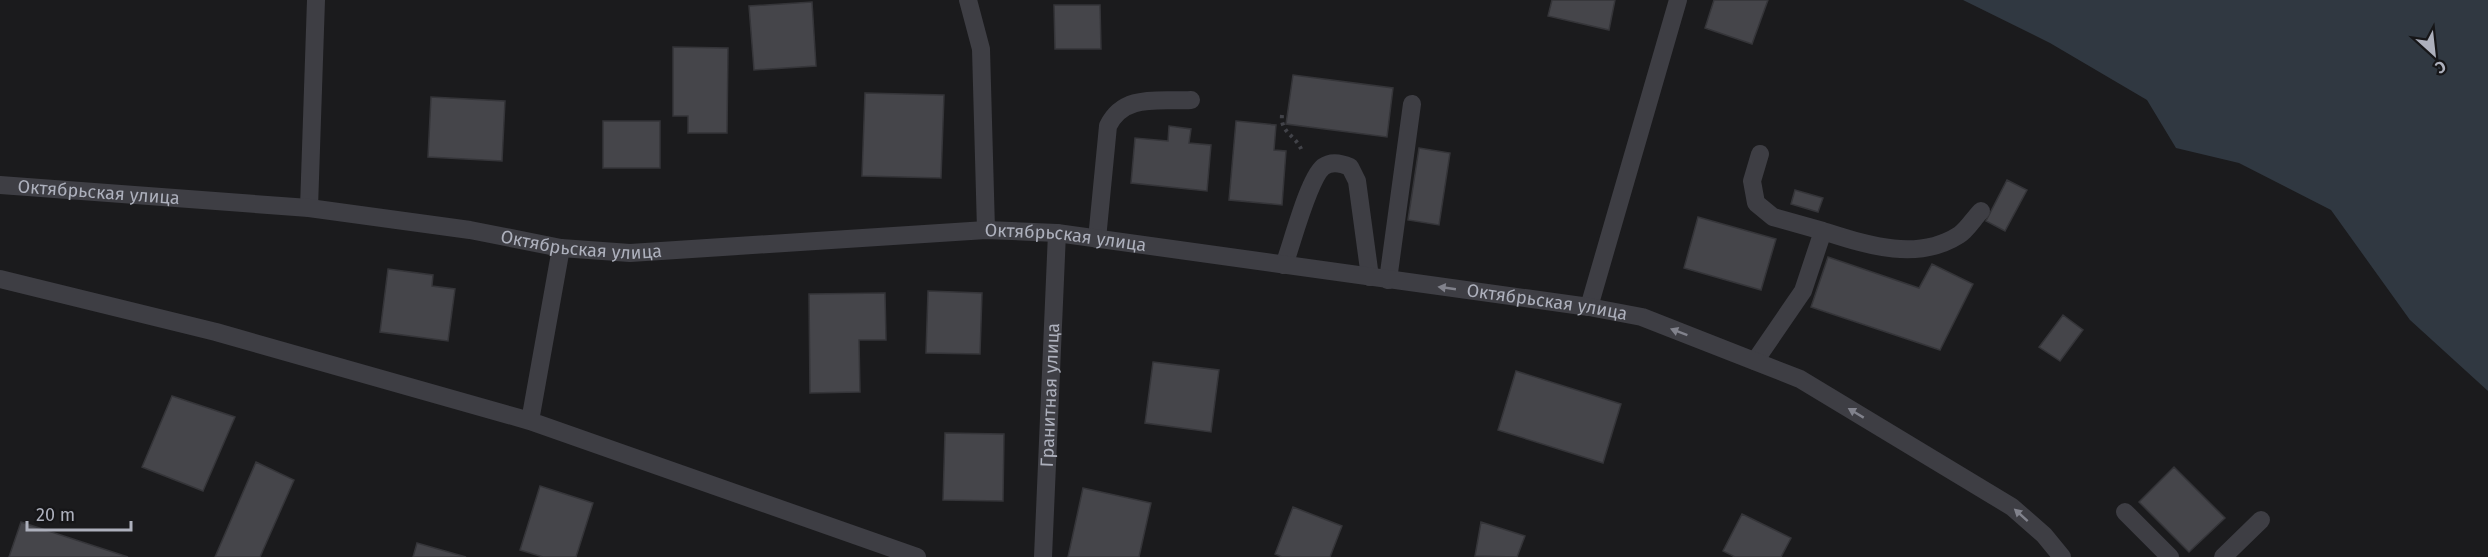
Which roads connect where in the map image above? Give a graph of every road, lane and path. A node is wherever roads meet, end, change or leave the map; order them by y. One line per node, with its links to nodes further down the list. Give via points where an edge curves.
1 (316, 0): 10 (street)
2 (968, 0): 12 (street, via 981,50)
3 (1678, 0): 21 (street)
4 (1191, 100): 15 (street, via 1129,103 1115,112 1108,126)
5 (1412, 104): 20 (street)
6 (1282, 115): 8 (path, via 1281,124 1300,146)
7 (1760, 154): 13 (street, via 1752,181 1756,203 1773,217)
8 (1314, 179): 17 (street); 18 (street, via 1324,166 1338,162 1350,167 1357,181)
9 (0, 185): 10 (street, Октябрьская улица)
10 (309, 208): 16 (street, Октябрьская улица, via 470,230)
11 (1981, 211): 13 (street, via 1961,234 1932,249 1872,247)
12 (986, 230): 14 (street, Октябрьская улица); 16 (street, Октябрьская улица, via 630,253)
13 (1823, 231): 22 (street, via 1803,291)
14 (1057, 233): 15 (street, Октябрьская улица); 27 (street, Гранитная улица)
15 (1097, 239): 17 (street, Октябрьская улица)
16 (561, 248): 23 (street)
17 (1284, 265): 18 (street, Октябрьская улица)
18 (1370, 277): 20 (street, Октябрьская улица)
19 (0, 279): 23 (street, via 216,332)
20 (1388, 280): 21 (street, Октябрьская улица, one-way to 20)
21 (1589, 308): 22 (street, Октябрьская улица, one-way to 21, via 1642,317)
22 (1755, 361): 28 (street, Октябрьская улица, one-way to 22, via 2012,507 1800,379)
23 (530, 421): 26 (street)
24 (2125, 512): 29 (street)
25 (2260, 520): 30 (street)
26 (917, 557)
27 (1043, 557)
28 (2062, 557)
29 (2170, 557)
30 (2223, 557)

